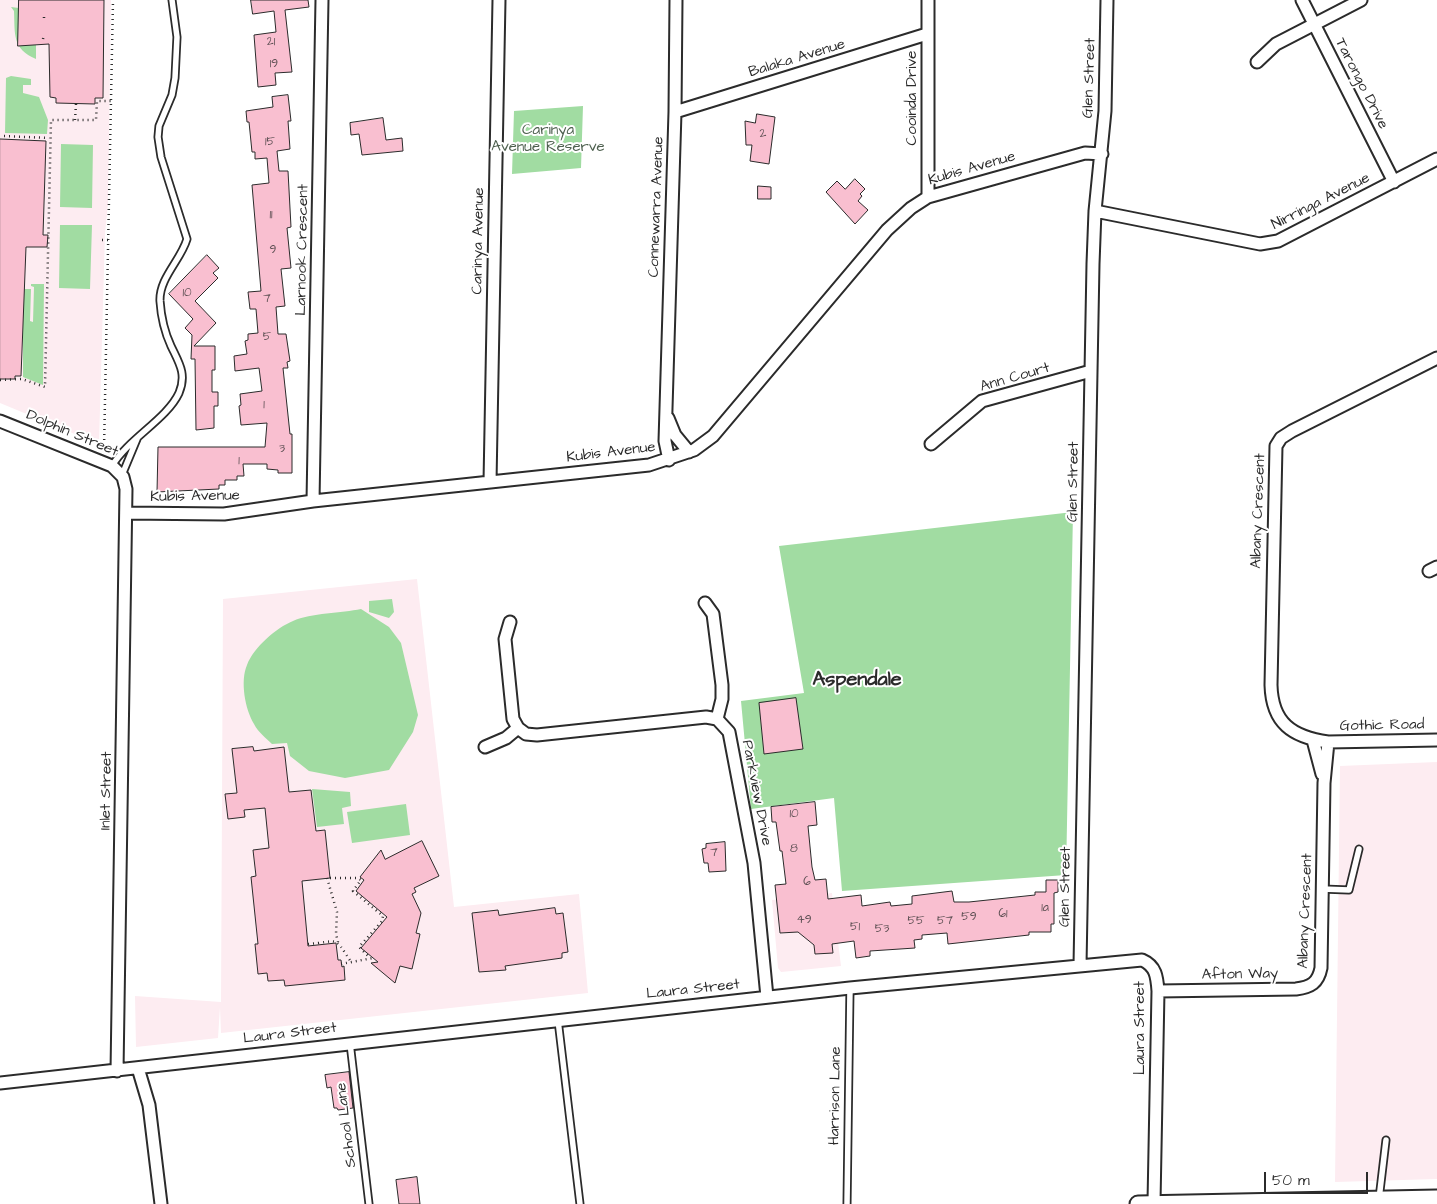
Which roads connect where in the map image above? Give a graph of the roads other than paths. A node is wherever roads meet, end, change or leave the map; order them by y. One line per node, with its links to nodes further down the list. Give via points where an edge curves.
1 (172, 0): 22 (lane, via 177,37 174,84 158,137 161,157 187,238 163,286 160,303 168,336 183,374 177,398)
2 (322, 0): 29 (street, Larnook Crescent)
3 (498, 0): 28 (street, Carinya Avenue)
4 (676, 0): 12 (street, Connewarra Avenue)
5 (928, 0): 10 (street, Cooinda Drive)
6 (1107, 0): 13 (street, Glen Street)
7 (1302, 0): 9 (street, Tarongo Drive)
8 (1361, 0): 9 (street)
9 (1314, 24): 11 (street, via 1276,44); 15 (street, Tarongo Drive)
10 (927, 34): 12 (street, Balaka Avenue); 16 (street, Cooinda Drive)
11 (1257, 62)
12 (675, 112): 20 (street, Connewarra Avenue)
13 (1102, 154): 16 (street, Kubis Avenue, via 1085,153); 17 (street, Glen Street)
14 (1437, 159): 15 (street, Nirringa Avenue)
15 (1394, 182): 17 (street, Nirringa Avenue, via 1269,244)
16 (928, 197): 24 (street, Kubis Avenue, via 887,230 713,436)
17 (1095, 211): 19 (street, Glen Street)
18 (1437, 358): 35 (street, Albany Crescent, via 1292,431 1276,446 1272,702 1286,726)
19 (1091, 371): 23 (street, Ann Court, via 982,401); 42 (street, Glen Street)
20 (667, 414): 24 (street, Connewarra Avenue, via 675,435); 25 (street, Connewarra Avenue, via 665,441)
21 (0, 420): 26 (street, Dolphin Street)
22 (138, 437): 26 (lane); 27 (lane)
23 (930, 444)
24 (689, 452): 25 (street, Kubis Avenue)
25 (669, 460): 28 (street, Kubis Avenue, via 649,465)
26 (108, 464): 27 (street, Dolphin Street)
27 (122, 476): 30 (street, Dolphin Street, via 126,488)
28 (490, 482): 29 (street, Kubis Avenue)
29 (313, 501): 30 (street, Kubis Avenue, via 224,514)
30 (126, 513): 50 (street, Inlet Street)
31 (705, 603): 33 (street, via 713,614 722,684)
32 (510, 622): 34 (street, via 505,639 513,719)
33 (718, 719): 34 (street, via 706,717 537,735 526,734); 46 (street, Parkview Drive, via 729,732 754,863)
34 (518, 728): 38 (street, via 506,738)
35 (1313, 740): 37 (street, Albany Crescent); 39 (street, Albany Crescent)
36 (1437, 740): 37 (street, Gothic Road)
37 (1328, 742): 39 (street, Albany Crescent)
38 (485, 747)
39 (1324, 783): 41 (street, Albany Crescent)
40 (1359, 849): 41 (lane, via 1349,890)
41 (1322, 889): 43 (street, Albany Crescent, via 1321,968)
42 (1080, 965): 44 (street, Laura Street); 45 (street, Laura Street, via 1142,960 1153,968)
43 (1318, 979): 45 (street, Afton Way, via 1308,988 1296,989)
44 (850, 988): 46 (street, Laura Street); 59 (lane, Harrison Lane)
45 (1158, 991): 55 (street, Laura Street)
46 (767, 997): 47 (street, Laura Street)
47 (558, 1020): 48 (street, Laura Street); 58 (lane)
48 (350, 1043): 49 (street, Laura Street); 57 (lane, School Lane)
49 (144, 1067): 50 (street, Laura Street); 56 (street)
50 (117, 1071): 51 (street, Laura Street)
51 (0, 1083)
52 (1386, 1140): 54 (lane)
53 (1437, 1198): 54 (street)
54 (1379, 1199): 55 (street)
55 (1154, 1202): 60 (street)
56 (161, 1204)
57 (369, 1204)
58 (580, 1204)
59 (847, 1204)
60 (1138, 1204)

